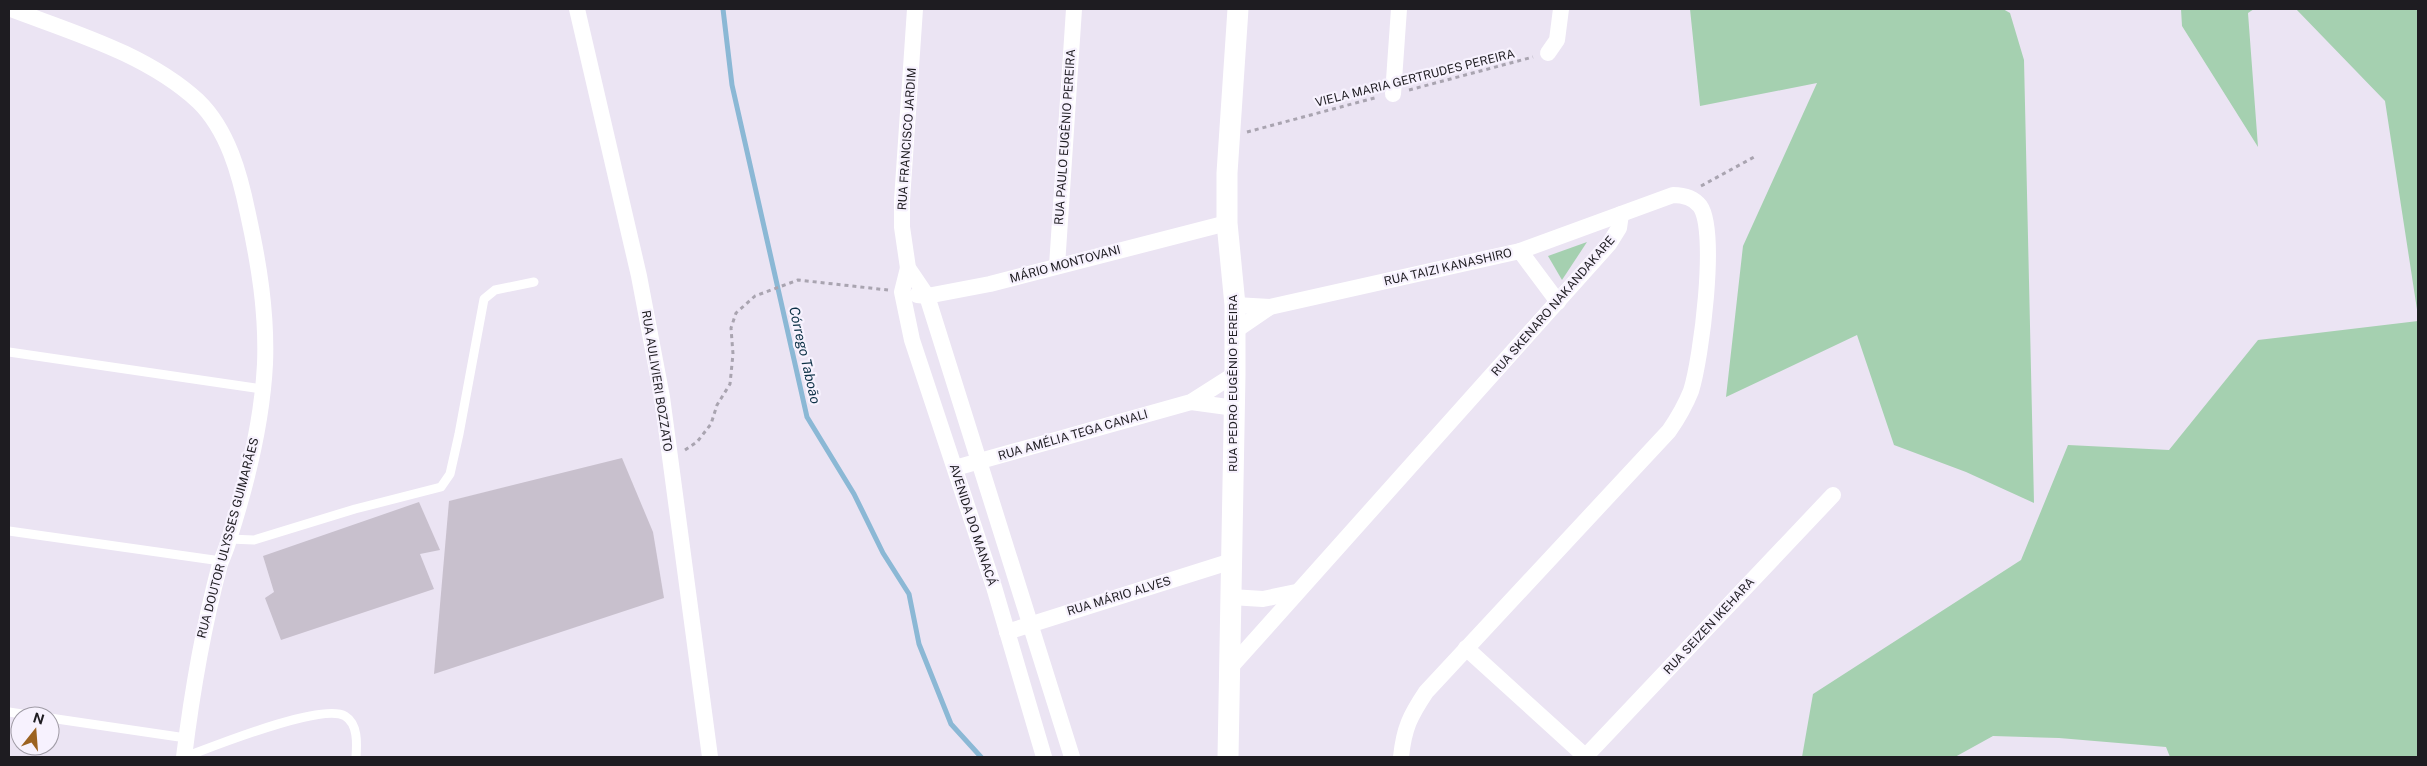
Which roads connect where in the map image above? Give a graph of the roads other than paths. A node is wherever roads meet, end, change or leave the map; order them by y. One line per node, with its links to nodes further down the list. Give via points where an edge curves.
1 (11, 9): 24 (street, RUA DOUTOR ULYSSES GUIMARÃES, via 124,54 168,78 199,102 222,132 242,182 258,262 266,319)
2 (577, 9): 44 (street, RUA AULIVIERI BOZZATO, via 639,276 662,397)
3 (916, 9): 14 (street, RUA FRANCISCO JARDIM, via 902,200)
4 (1074, 9): 13 (street, RUA PAULO EUGÊNIO PEREIRA)
5 (1238, 9): 11 (street, RUA PEDRO EUGÊNIO PEREIRA)
6 (1399, 9): 9 (street)
7 (1561, 9): 8 (street, via 1557,40)
8 (1548, 53)
9 (1393, 94)
10 (1621, 214): 12 (street, RUA TAIZI KANASHIRO); 18 (street, RUA SKENARO NAKANDAKARE, via 1619,228 1610,244); 38 (street, via 1663,197 1683,195 1701,207 1708,246 1697,367 1682,412 1669,431)
11 (1227, 223): 13 (street, MÁRIO MONTOVANI); 19 (street, RUA PEDRO EUGÊNIO PEREIRA)
12 (1520, 251): 18 (street); 20 (street, RUA TAIZI KANASHIRO)
13 (1057, 266): 17 (street, MÁRIO MONTOVANI)
14 (908, 268): 16 (street, RUA FRANCISCO JARDIM); 17 (street, RUA FRANCISCO JARDIM)
15 (534, 282): 31 (lane, via 495,290 484,299 450,474 441,487 254,540)
16 (902, 292): 17 (street, MÁRIO MONTOVANI); 28 (street, AVENIDA DO MANACÁ, via 912,340)
17 (927, 296): 27 (street, AVENIDA DO MANACÁ)
18 (1558, 302): 34 (street, RUA SKENARO NAKANDAKARE)
19 (1234, 305): 20 (street, RUA TAIZI KANASHIRO); 21 (street, RUA PEDRO EUGÊNIO PEREIRA)
20 (1270, 307): 21 (street, RUA TAIZI KANASHIRO)
21 (1235, 331): 23 (street, RUA PEDRO EUGÊNIO PEREIRA)
22 (9, 352): 24 (lane)
23 (1235, 374): 25 (street, RUA AMÉLIA TEGA CANALI); 26 (street, RUA PEDRO EUGÊNIO PEREIRA)
24 (262, 389): 31 (street, RUA DOUTOR ULYSSES GUIMARÃES, via 247,473)
25 (1191, 402): 26 (street, RUA AMÉLIA TEGA CANALI); 27 (street, RUA AMÉLIA TEGA CANALI)
26 (1235, 408): 33 (street, RUA PEDRO EUGÊNIO PEREIRA)
27 (978, 462): 28 (street, RUA AMÉLIA TEGA CANALI); 36 (street, AVENIDA DO MANACÁ)
28 (955, 468): 37 (street, AVENIDA DO MANACÁ)
29 (1833, 495): 49 (street, RUA SEIZEN IKEHARA)
30 (9, 531): 32 (lane)
31 (229, 539): 32 (street, RUA DOUTOR ULYSSES GUIMARÃES)
32 (221, 561): 41 (street, RUA DOUTOR ULYSSES GUIMARÃES, via 201,640)
33 (1232, 561): 35 (street, RUA PEDRO EUGÊNIO PEREIRA); 36 (street, RUA MÁRIO ALVES)
34 (1296, 592): 35 (street, via 1263,599); 39 (street, RUA SKENARO NAKANDAKARE)
35 (1231, 597): 39 (street, RUA PEDRO EUGÊNIO PEREIRA)
36 (1031, 623): 37 (street, RUA MÁRIO ALVES); 46 (street, AVENIDA DO MANACÁ)
37 (1008, 632): 45 (street, AVENIDA DO MANACÁ)
38 (1466, 648): 48 (street, via 1426,692 1413,712 1404,734); 49 (street)
39 (1229, 669): 47 (street, RUA PEDRO EUGÊNIO PEREIRA)
40 (60, 719): 41 (lane)
41 (186, 738): 42 (street, RUA DOUTOR ULYSSES GUIMARÃES)
42 (184, 757): 43 (lane, via 275,724 336,711 346,716 354,726)
43 (356, 757)
44 (710, 757)
45 (1044, 757)
46 (1072, 757)
47 (1228, 757)
48 (1401, 757)
49 (1586, 757)

